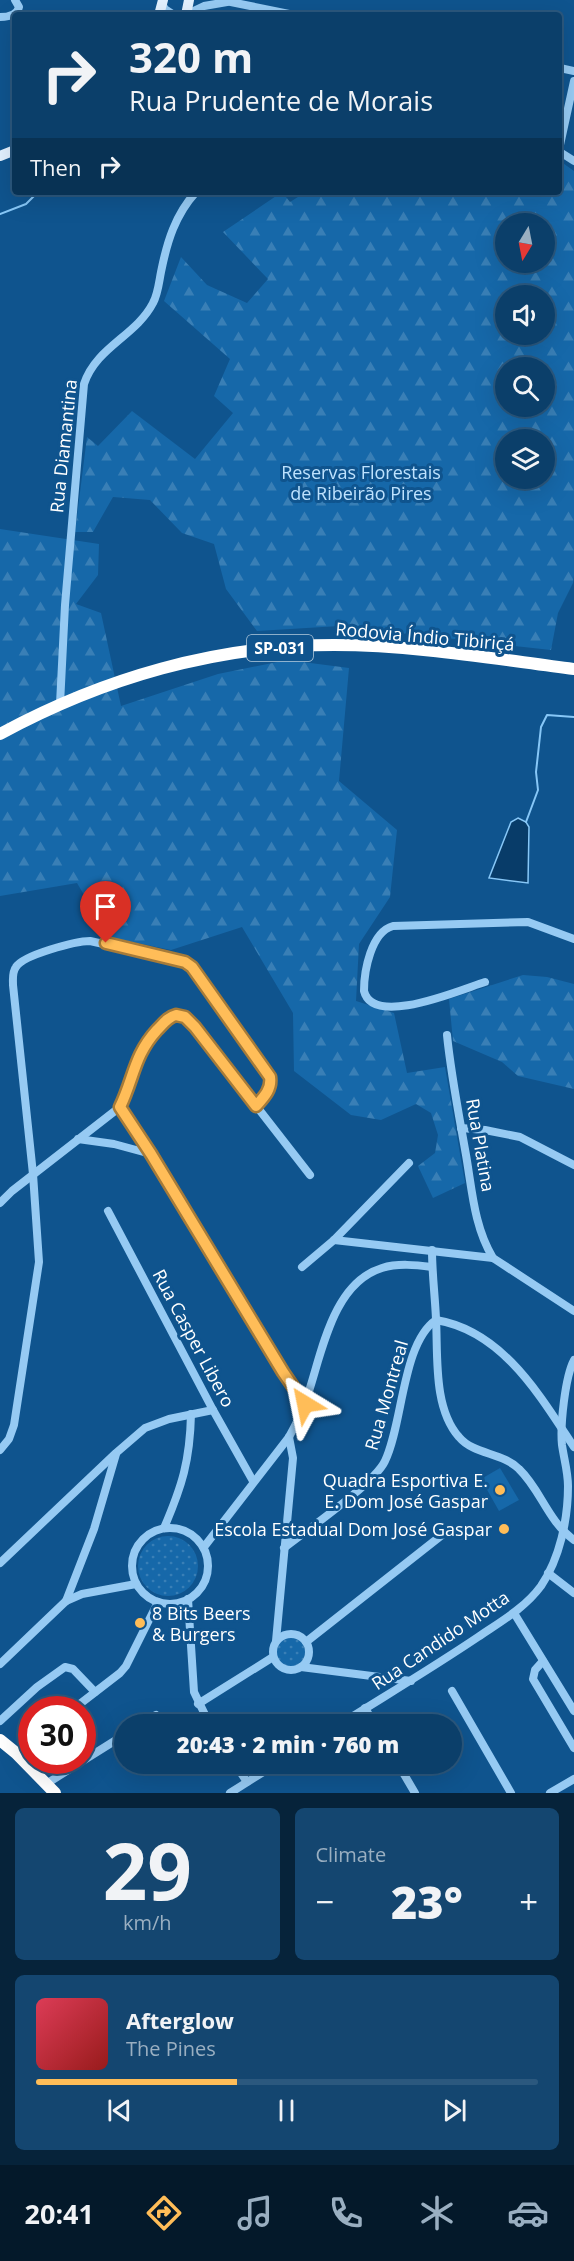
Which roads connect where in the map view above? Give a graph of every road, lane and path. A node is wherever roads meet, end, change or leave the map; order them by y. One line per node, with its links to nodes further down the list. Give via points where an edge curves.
1 (224, 1): 2 (street); 3 (street)
2 (249, 3): 4 (street)
3 (192, 12)
4 (283, 12)
5 (574, 81): 6 (street)
6 (562, 137)
7 (193, 195): 9 (street, Rua Diamantina, via 175,220 154,302 144,317 96,360 84,384)
8 (574, 669): 9 (highway, Rodovia Índio Tibiriçá / SP-031, via 369,645 292,647 193,660 123,679)
9 (60, 704): 10 (highway, Rodovia Índio Tibiriçá / SP-031)
10 (0, 734)
11 (574, 939): 12 (street, via 519,921 393,926 381,932 373,946 364,984 366,996 374,1003 392,1008)
12 (485, 982)
13 (447, 1035): 16 (street, Rua Platina)
14 (256, 1106): 15 (street, via 195,1027 185,1017 176,1015 166,1020 140,1053); 21 (street, via 268,1092 270,1077 192,967 185,962 85,941 26,959 13,972); 22 (street)
15 (120, 1107): 17 (street); 18 (street)
16 (461, 1128): 20 (street, via 520,1137); 27 (street, Rua Platina, via 483,1242)
17 (78, 1139): 18 (street); 21 (street)
18 (151, 1154): 33 (street)
19 (409, 1163): 25 (street)
20 (574, 1165)
21 (33, 1174): 23 (street); 39 (street, via 37,1280 14,1425)
22 (310, 1175)
23 (0, 1203)
24 (108, 1210): 34 (street, Rua Casper Libero)
25 (334, 1240): 26 (street); 28 (street)
26 (432, 1250): 27 (street); 29 (street)
27 (493, 1258): 30 (street)
28 (302, 1267)
29 (432, 1267): 31 (street); 33 (street, via 381,1268 352,1287 332,1322)
30 (574, 1311)
31 (436, 1320): 36 (street, via 469,1331 508,1359 527,1377); 43 (street, via 439,1383 453,1429 470,1446 515,1465); 47 (street, Rua Montreal, via 427,1326 416,1344 385,1462 370,1479)
32 (574, 1360): 36 (street, Rua Candido Motta, via 566,1388)
33 (305, 1404): 37 (street)
34 (213, 1410): 35 (street); 41 (street, Rua Casper Libero)
35 (191, 1414): 40 (street, via 145,1428); 42 (street, via 185,1476)
36 (562, 1429): 38 (street); 43 (street, Rua Candido Motta, via 568,1486)
37 (289, 1437): 41 (street); 47 (street, via 293,1458)
38 (574, 1447)
39 (0, 1450)
40 (116, 1453): 48 (street); 53 (street, via 94,1529)
41 (253, 1481): 46 (street)
42 (164, 1528): 46 (street, via 184,1531); 50 (street, via 138,1545 132,1564)
43 (563, 1532): 45 (street); 49 (street, Rua Candido Motta)
44 (442, 1535): 57 (street)
45 (574, 1540)
46 (204, 1547): 52 (street, via 205,1579)
47 (284, 1548): 56 (street)
48 (0, 1563)
49 (549, 1573): 51 (street); 55 (street, Rua Candido Motta, via 533,1596)
50 (136, 1584): 53 (street, via 82,1594); 54 (street)
51 (574, 1593)
52 (188, 1599): 54 (street); 66 (street, via 192,1680)
53 (66, 1601): 60 (street)
54 (158, 1602): 64 (street, via 126,1666)
55 (514, 1613): 59 (street); 62 (street, Rua Candido Motta)
56 (276, 1641): 57 (street, via 291,1634); 58 (street)
57 (306, 1642): 61 (street, via 308,1658)
58 (273, 1657): 61 (street, via 285,1669); 66 (street)
59 (543, 1661): 68 (street); 75 (street, via 533,1679)
60 (0, 1664)
61 (301, 1667): 62 (street)
62 (411, 1681): 67 (street, Rua Candido Motta)
63 (452, 1691): 84 (street)
64 (95, 1692): 65 (street); 72 (street, via 73,1669 65,1667)
65 (90, 1696)
66 (198, 1704): 69 (street)
67 (365, 1708): 70 (street, Rua Candido Motta); 71 (street)
68 (574, 1712)
69 (204, 1714)
70 (356, 1714)
71 (369, 1714)
72 (0, 1721)
73 (114, 1743): 81 (street)
74 (6, 1748): 81 (highway)
75 (574, 1748)
76 (242, 1774): 80 (street)
77 (260, 1774): 80 (street)
78 (404, 1774): 83 (street)
79 (574, 1779): 85 (street)
80 (247, 1782): 82 (street)
81 (52, 1790)
82 (230, 1793)
83 (415, 1793)
84 (511, 1793)
85 (550, 1793)

